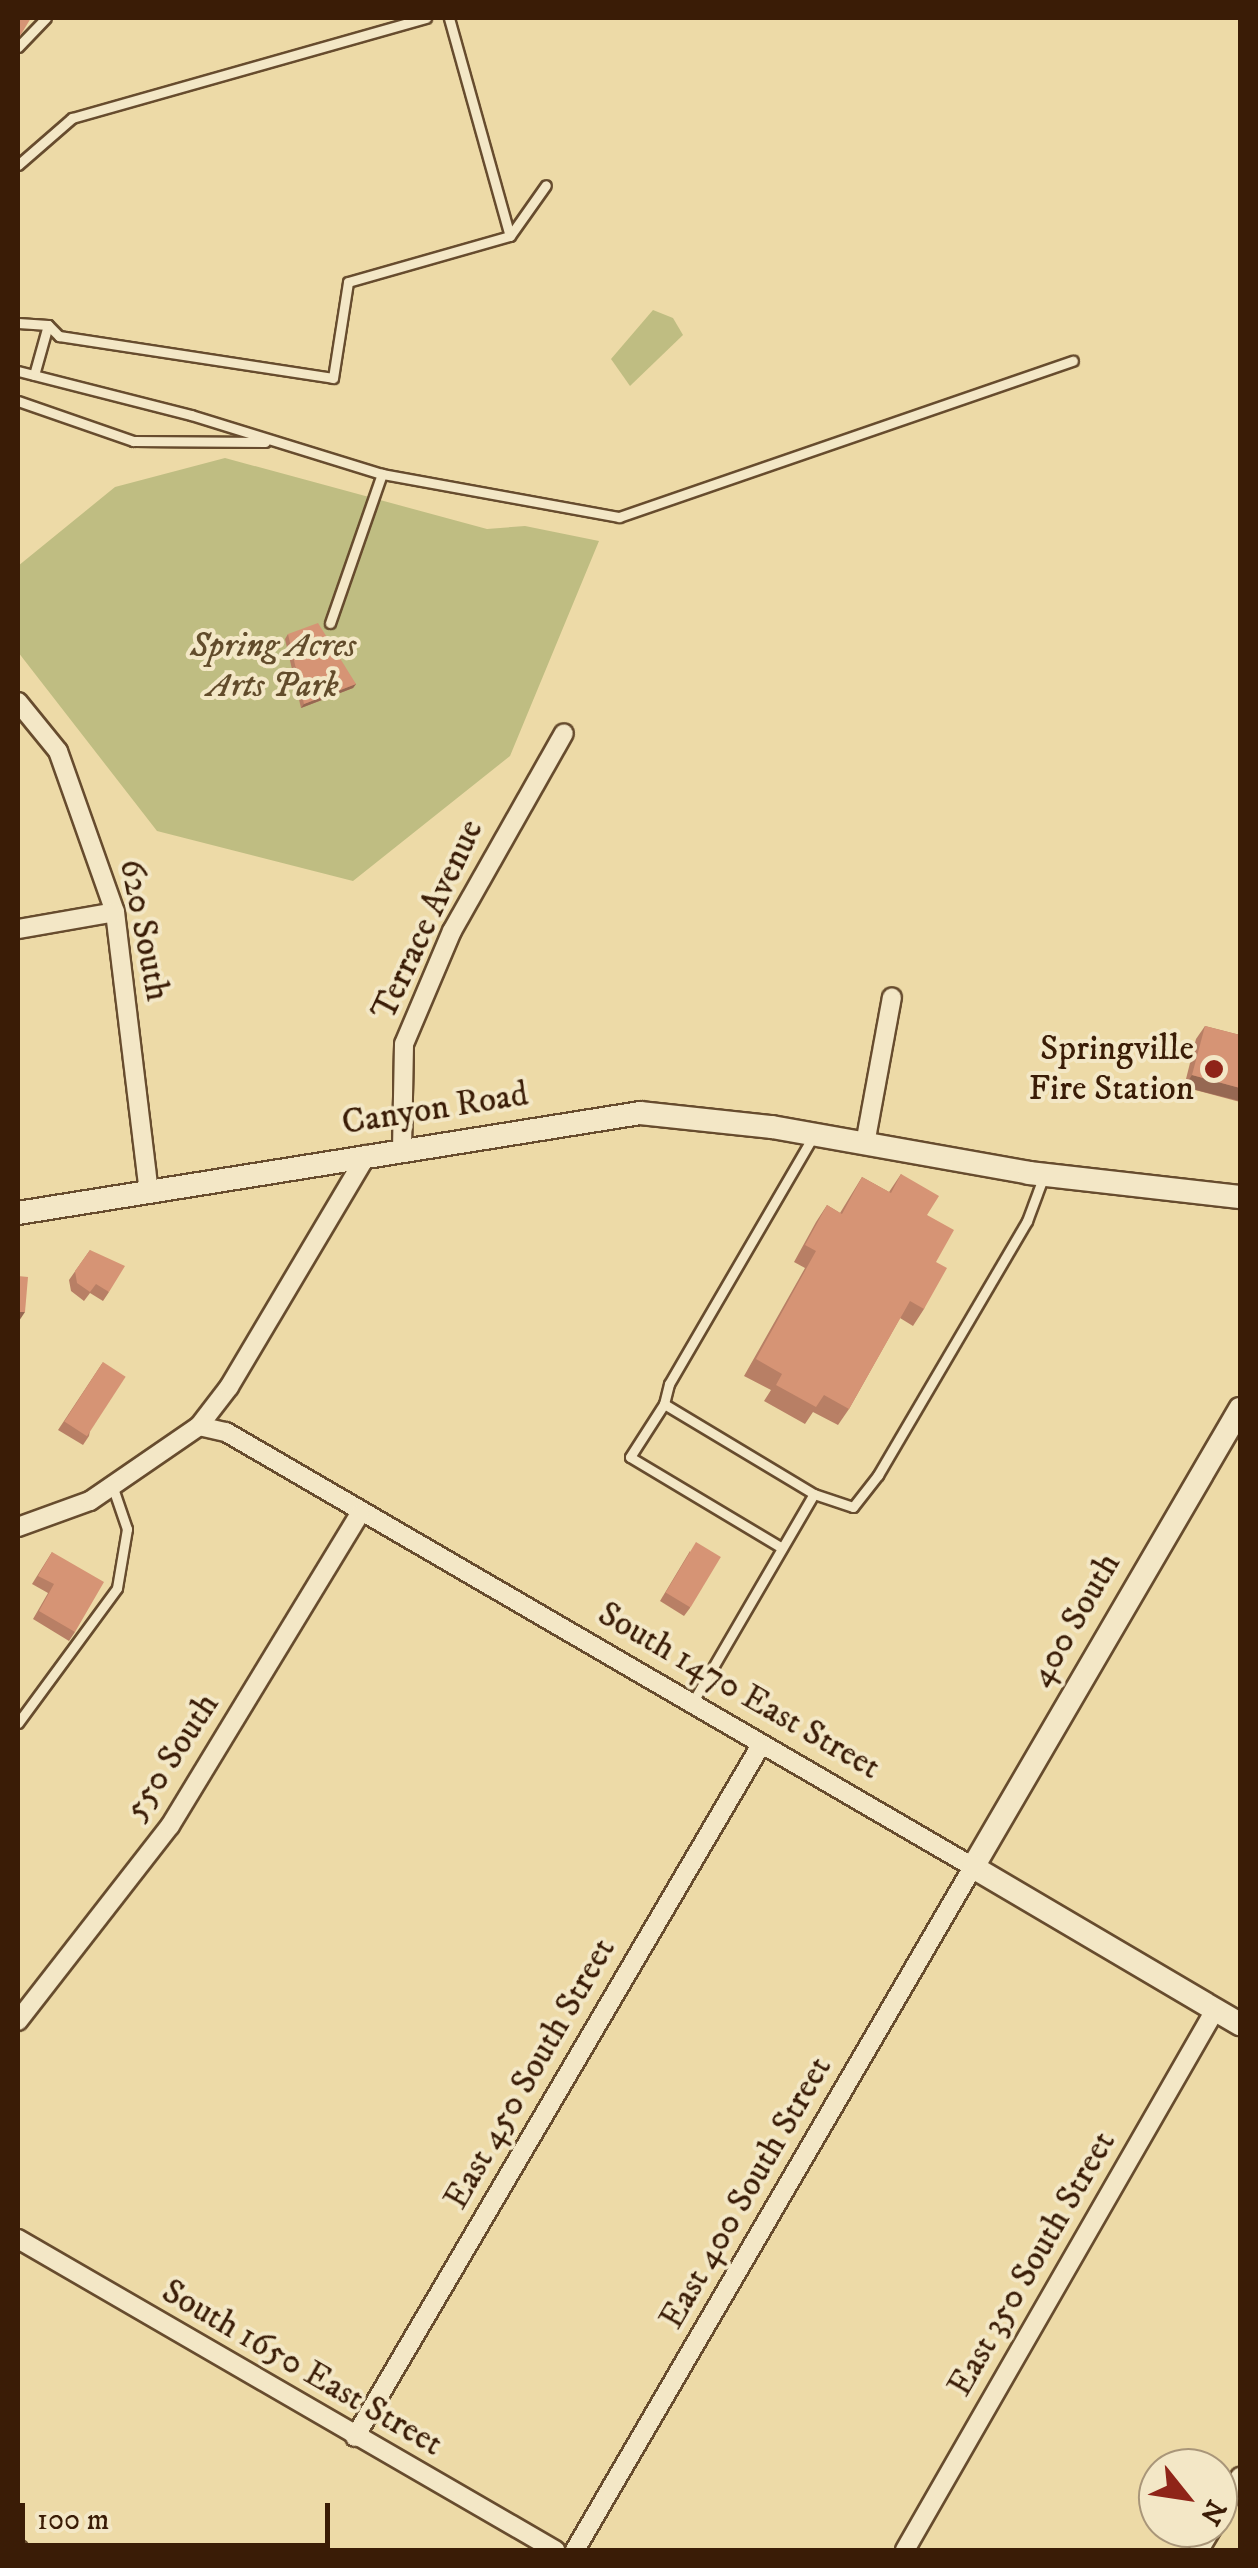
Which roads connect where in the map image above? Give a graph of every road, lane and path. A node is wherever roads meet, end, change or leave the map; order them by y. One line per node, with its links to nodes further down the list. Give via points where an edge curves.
1 (46, 18): 4 (lane)
2 (426, 18): 5 (lane, via 72,118)
3 (450, 18): 7 (lane)
4 (18, 47)
5 (18, 165)
6 (546, 185): 7 (lane)
7 (510, 236): 9 (lane, via 348,282 333,378 59,336)
8 (18, 323): 9 (lane)
9 (48, 325): 12 (lane)
10 (1074, 360): 15 (lane, via 619,517)
11 (18, 370): 12 (lane)
12 (34, 375): 14 (lane)
13 (18, 400): 14 (lane, via 134,441)
14 (273, 442): 15 (lane)
15 (382, 474): 16 (lane)
16 (330, 623)
17 (18, 702): 19 (street, 620 South, via 58,751)
18 (564, 733): 24 (street, Terrace Avenue, via 452,931 404,1044)
19 (114, 912): 20 (street); 27 (street, 620 South)
20 (18, 929)
21 (892, 997): 23 (street)
22 (814, 1135): 23 (main road, Canyon Road); 24 (main road, Canyon Road, via 640,1113); 30 (lane)
23 (865, 1144): 26 (main road, Canyon Road)
24 (402, 1149): 25 (main road, Canyon Road)
25 (367, 1155): 27 (main road, Canyon Road); 32 (street)
26 (1044, 1174): 28 (main road, Canyon Road); 34 (lane, via 1027,1221 878,1475 853,1507)
27 (149, 1191): 29 (main road, Canyon Road)
28 (1237, 1192)
29 (18, 1212)
30 (664, 1404): 34 (lane); 37 (lane, via 630,1458)
31 (1240, 1408): 41 (main road, 400 South)
32 (199, 1426): 33 (street); 35 (street, South 1470 East Street, via 226,1432)
33 (113, 1488): 36 (street); 39 (lane, via 127,1529 116,1588)
34 (814, 1494): 37 (lane)
35 (360, 1514): 38 (street, South 1470 East Street); 43 (street, 550 South, via 170,1826)
36 (18, 1527)
37 (782, 1548): 38 (lane)
38 (691, 1705): 40 (street, South 1470 East Street)
39 (18, 1723)
40 (761, 1745): 41 (street, South 1470 East Street); 46 (street, East 450 South Street)
41 (973, 1867): 42 (main road, South 1470 East Street); 48 (street, East 400 South Street)
42 (1215, 2010): 44 (main road, South 1470 East Street); 49 (street, East 350 South Street)
43 (18, 2020)
44 (1240, 2024)
45 (18, 2240): 46 (street, South 1650 East Street)
46 (355, 2436): 47 (street, South 1650 East Street)
47 (556, 2550)
48 (575, 2550)
49 (905, 2550)

